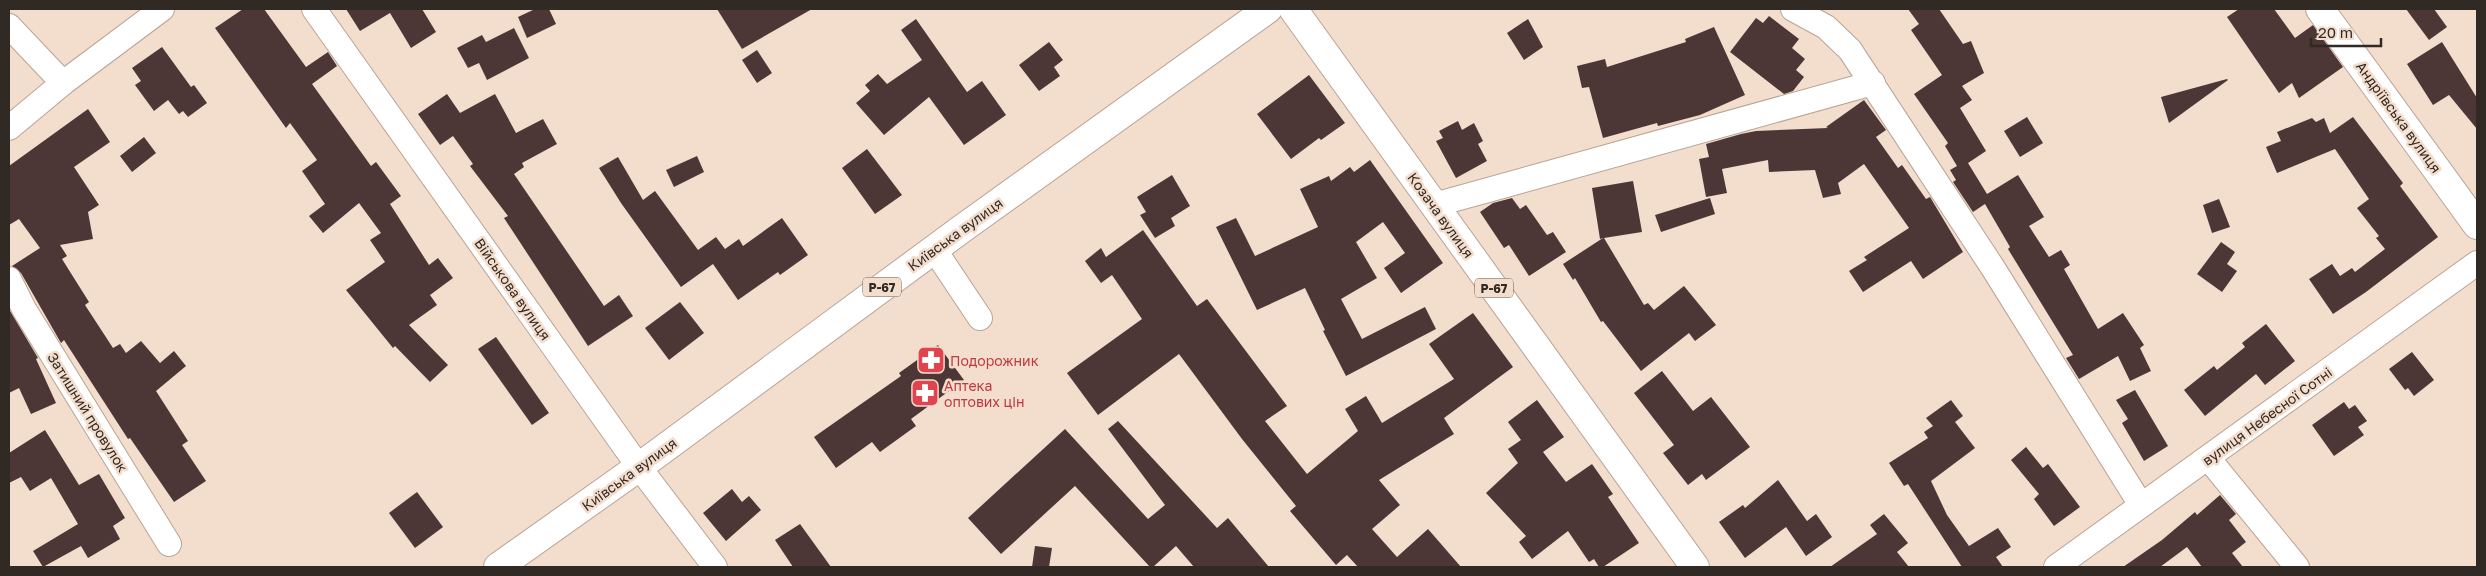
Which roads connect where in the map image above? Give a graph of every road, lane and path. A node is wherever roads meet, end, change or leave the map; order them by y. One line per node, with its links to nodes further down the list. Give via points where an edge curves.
1 (162, 9): 8 (street)
2 (314, 9): 18 (street, Військова вулиця)
3 (1268, 9): 13 (main road, Київська вулиця / Р-67)
4 (1293, 9): 11 (main road, Козача вулиця / Р-67)
5 (1793, 9): 9 (street, via 1826,27 1850,50)
6 (2320, 9): 12 (main road, Андріївська вулиця)
7 (9, 26): 8 (street)
8 (63, 83): 10 (street)
9 (1873, 83): 11 (street); 19 (street)
10 (9, 128)
11 (1434, 205): 23 (main road, Козача вулиця / Р-67)
12 (2477, 225)
13 (934, 249): 16 (street); 18 (main road, Київська вулиця / Р-67)
14 (2477, 263): 17 (street, вулиця Небесної Сотні)
15 (9, 279): 20 (street, Затишний провулок, via 24,309)
16 (980, 318)
17 (2208, 458): 19 (street, вулиця Небесної Сотні); 25 (street)
18 (639, 467): 21 (main road, Київська вулиця / Р-67); 22 (street, Військова вулиця)
19 (2141, 505): 24 (street, вулиця Небесної Сотні)
20 (169, 544)
21 (498, 567)
22 (715, 567)
23 (1695, 567)
24 (2056, 567)
25 (2296, 567)

